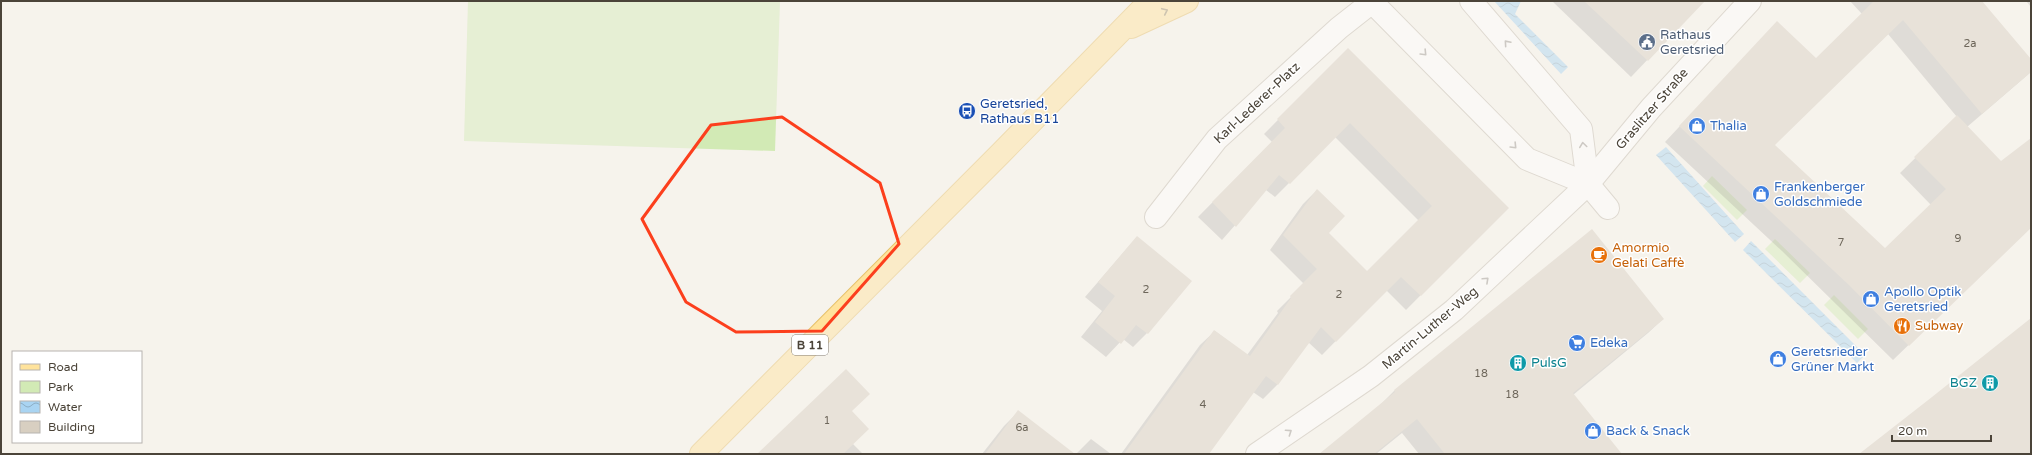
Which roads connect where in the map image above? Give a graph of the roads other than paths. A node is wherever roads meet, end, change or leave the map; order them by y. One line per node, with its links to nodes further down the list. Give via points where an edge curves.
1 (1150, 1): 6 (main road, B 11)
2 (1187, 1): 6 (main road, one-way to 2)
3 (1372, 1): 7 (street, Karl-Lederer-Platz, one-way to 7, via 1527,159); 9 (street, Karl-Lederer-Platz, via 1217,139)
4 (1470, 1): 7 (street, one-way to 4, via 1581,129)
5 (1750, 1): 7 (street, Graslitzer Straße, via 1651,108)
6 (1118, 33): 10 (main road, B 11)
7 (1588, 184): 8 (street, Karl-Lederer-Platz); 11 (street, Martin-Luther-Weg, one-way to 7, via 1371,376 1454,310)
8 (1608, 208)
9 (1156, 217)
10 (701, 454)
11 (1257, 454)

